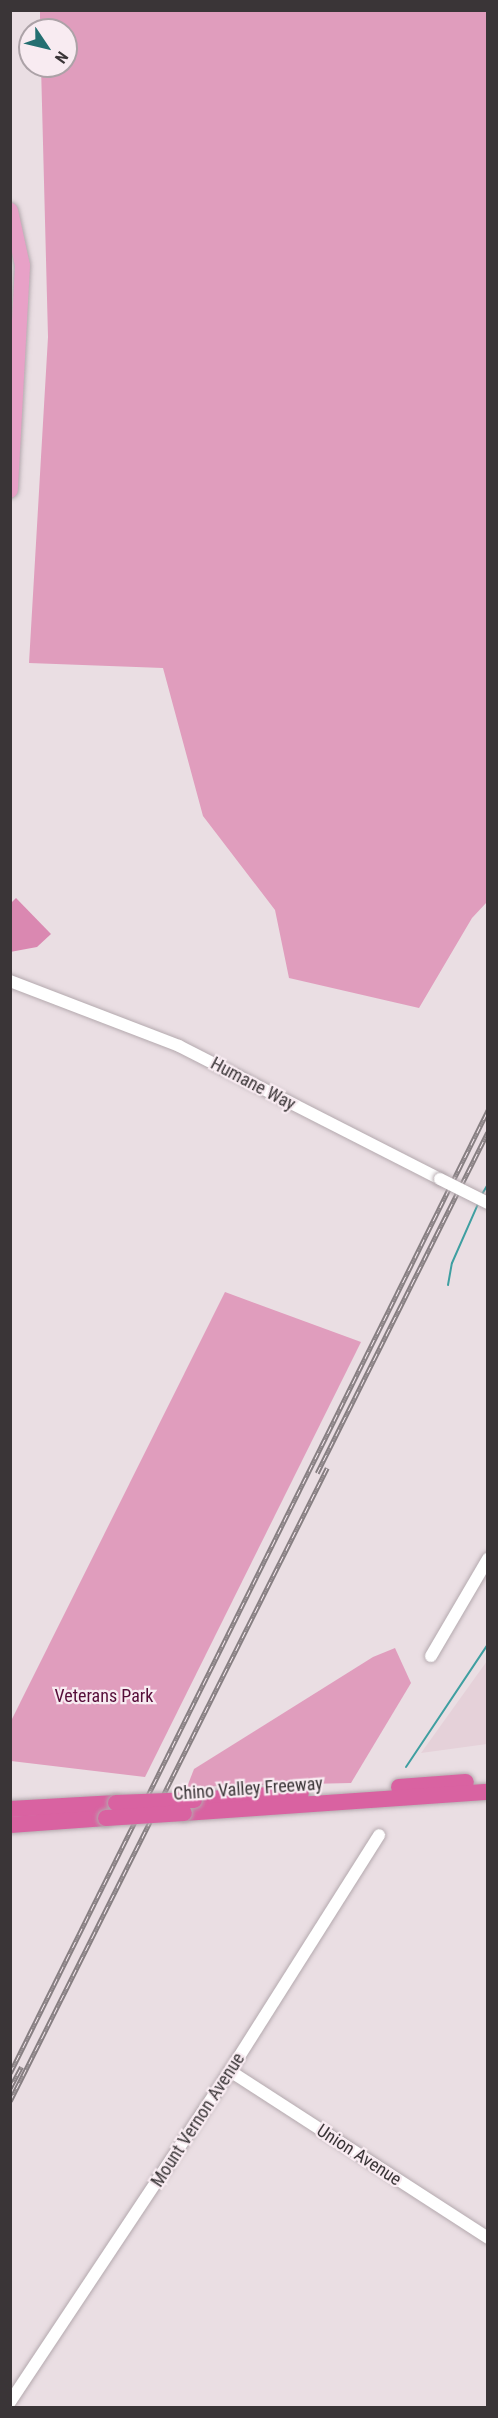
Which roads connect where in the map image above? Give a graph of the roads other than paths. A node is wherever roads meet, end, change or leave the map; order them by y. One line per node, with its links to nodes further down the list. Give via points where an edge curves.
1 (10, 210): 2 (main road, via 22,265)
2 (10, 490)
3 (10, 981): 4 (street, Humane Way, bridge, via 179,1046)
4 (488, 1203)
5 (488, 1559): 6 (street)
6 (431, 1656)
7 (488, 1780): 9 (highway, Chino Valley Freeway)
8 (488, 1792): 9 (highway, Chino Valley Freeway)
9 (420, 1793): 11 (highway); 12 (highway, Chino Valley Freeway)
10 (10, 1797): 14 (highway)
11 (488, 1802)
12 (189, 1806): 14 (highway, Chino Valley Freeway, bridge); 14 (highway, Chino Valley Freeway, bridge, via 116,1803)
13 (10, 1809): 14 (highway, Chino Valley Freeway)
14 (102, 1811): 15 (highway, Chino Valley Freeway)
15 (10, 1825)
16 (379, 1835): 17 (street, Mount Vernon Avenue)
17 (230, 2071): 18 (street, Union Avenue); 19 (street, Mount Vernon Avenue)
18 (488, 2238)
19 (10, 2402)

